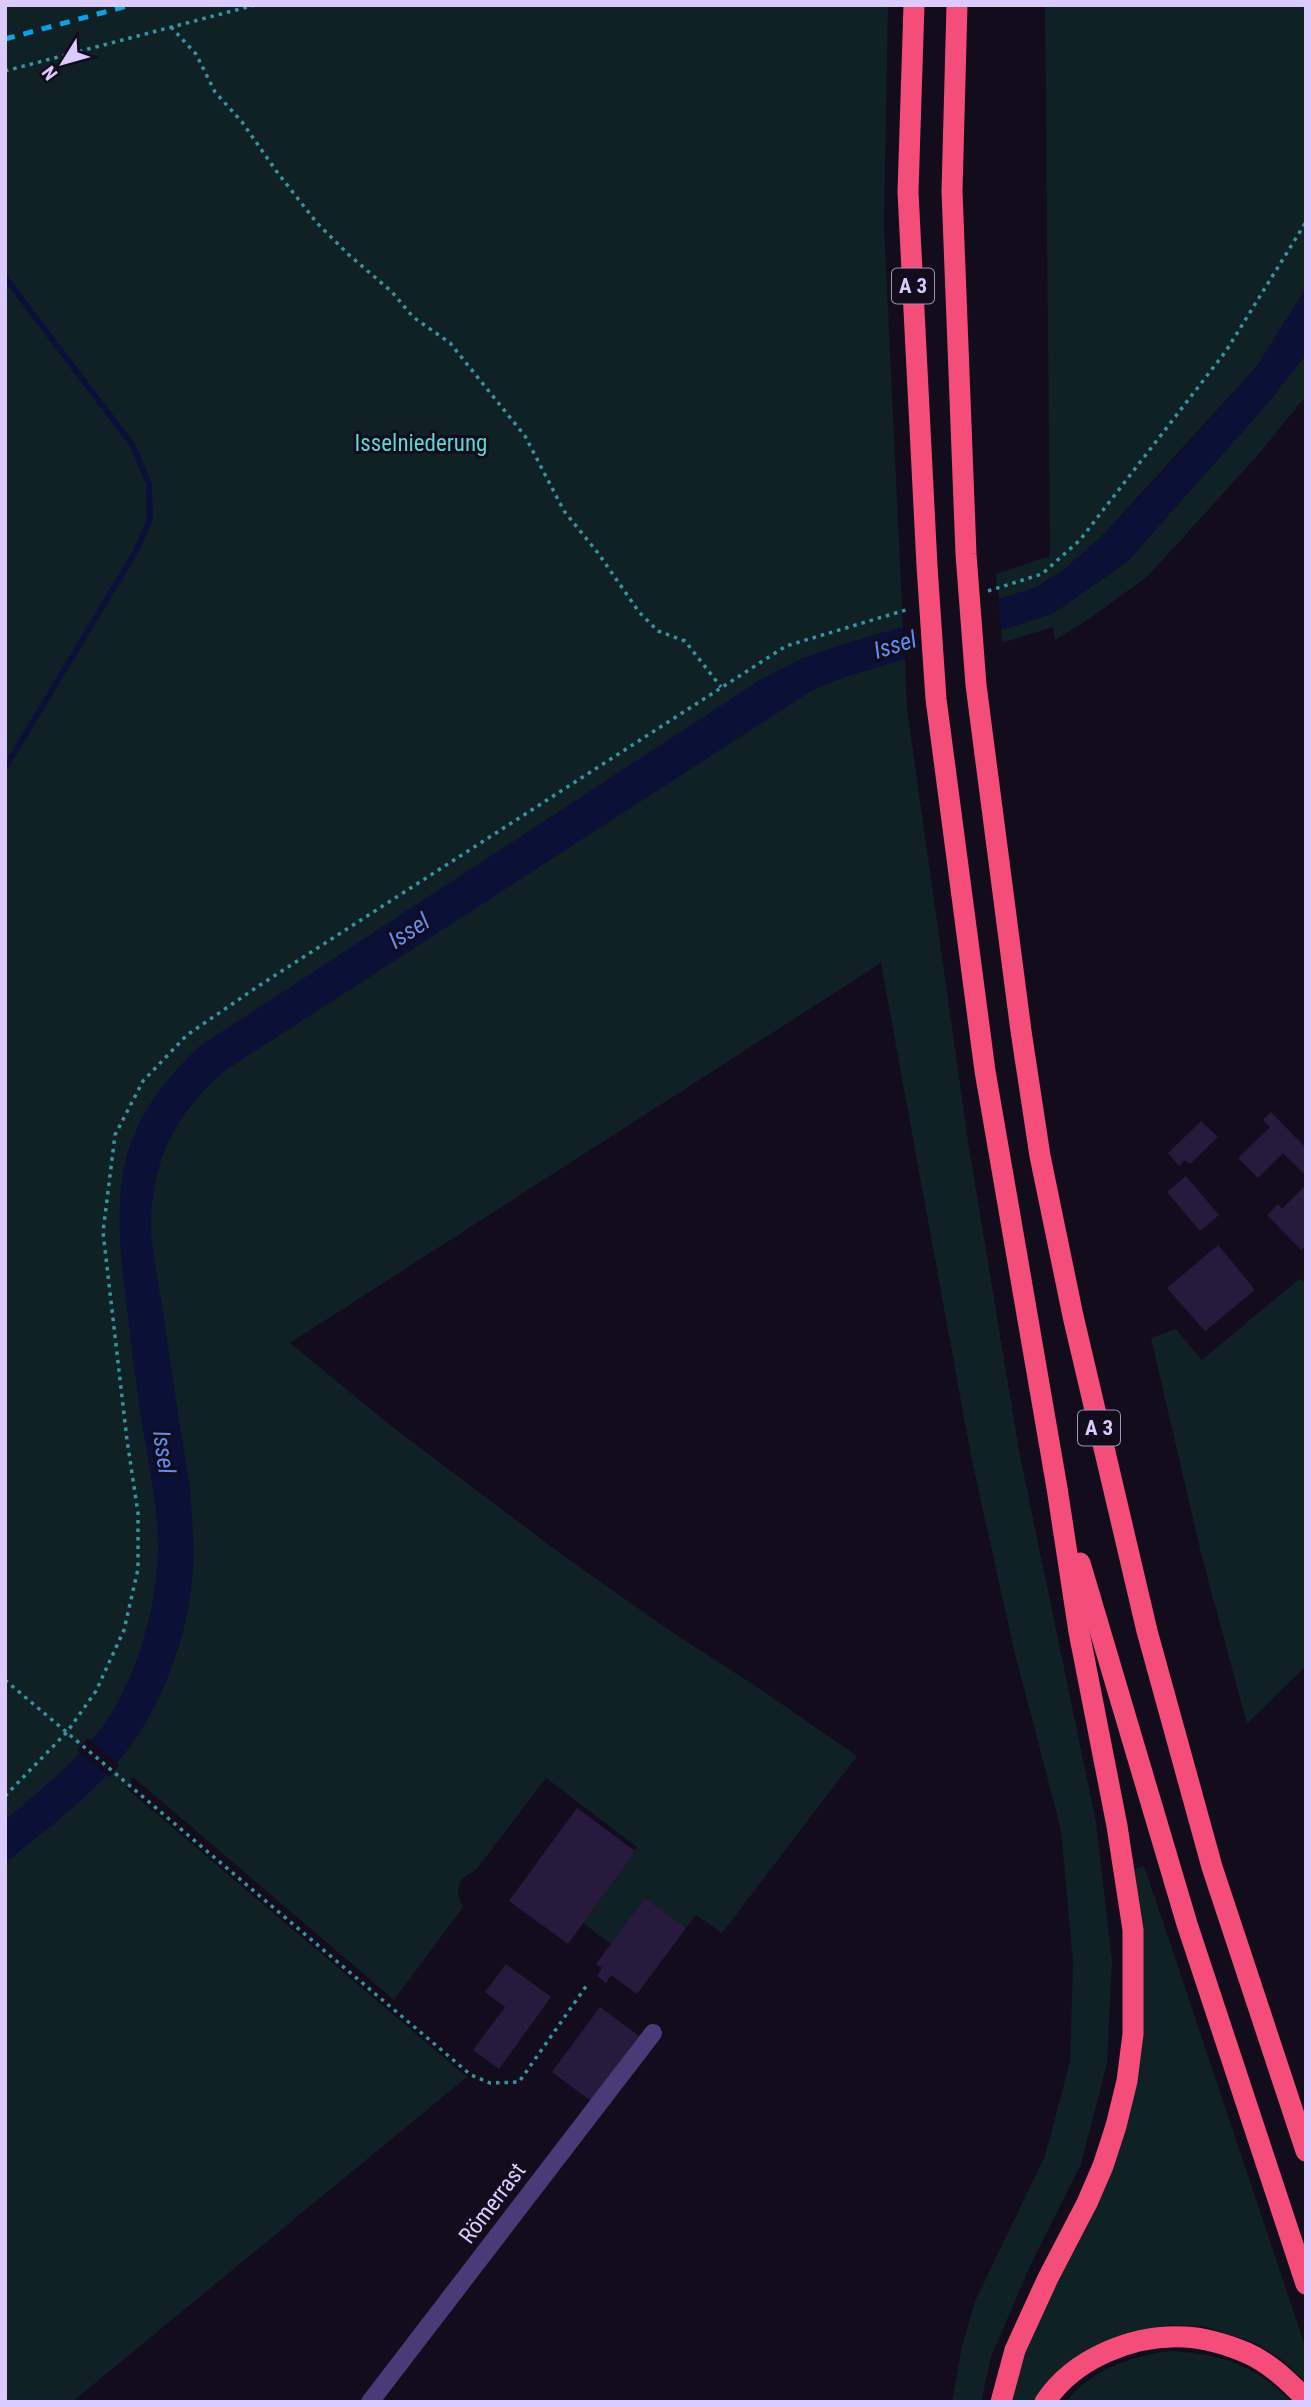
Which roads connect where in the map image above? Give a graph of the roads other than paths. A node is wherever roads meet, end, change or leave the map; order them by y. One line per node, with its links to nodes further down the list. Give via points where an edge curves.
1 (914, 5): 3 (highway, A 3, via 908,192 936,699 985,1071)
2 (957, 5): 5 (highway, A 3, via 952,191 966,554 976,685 1040,1156 1147,1631 1208,1854)
3 (1057, 1488): 6 (highway, A 3, via 1187,1924); 9 (highway, via 1133,1930 1133,2034 1127,2081 1103,2166 1015,2350)
4 (653, 2033): 8 (street, Römerrast)
5 (1306, 2151)
6 (1306, 2284)
7 (1306, 2399): 10 (highway, via 1282,2374 1250,2354 1185,2337 1129,2344 1104,2354 1062,2381)
8 (370, 2402)
9 (1001, 2402)
10 (1045, 2402)

